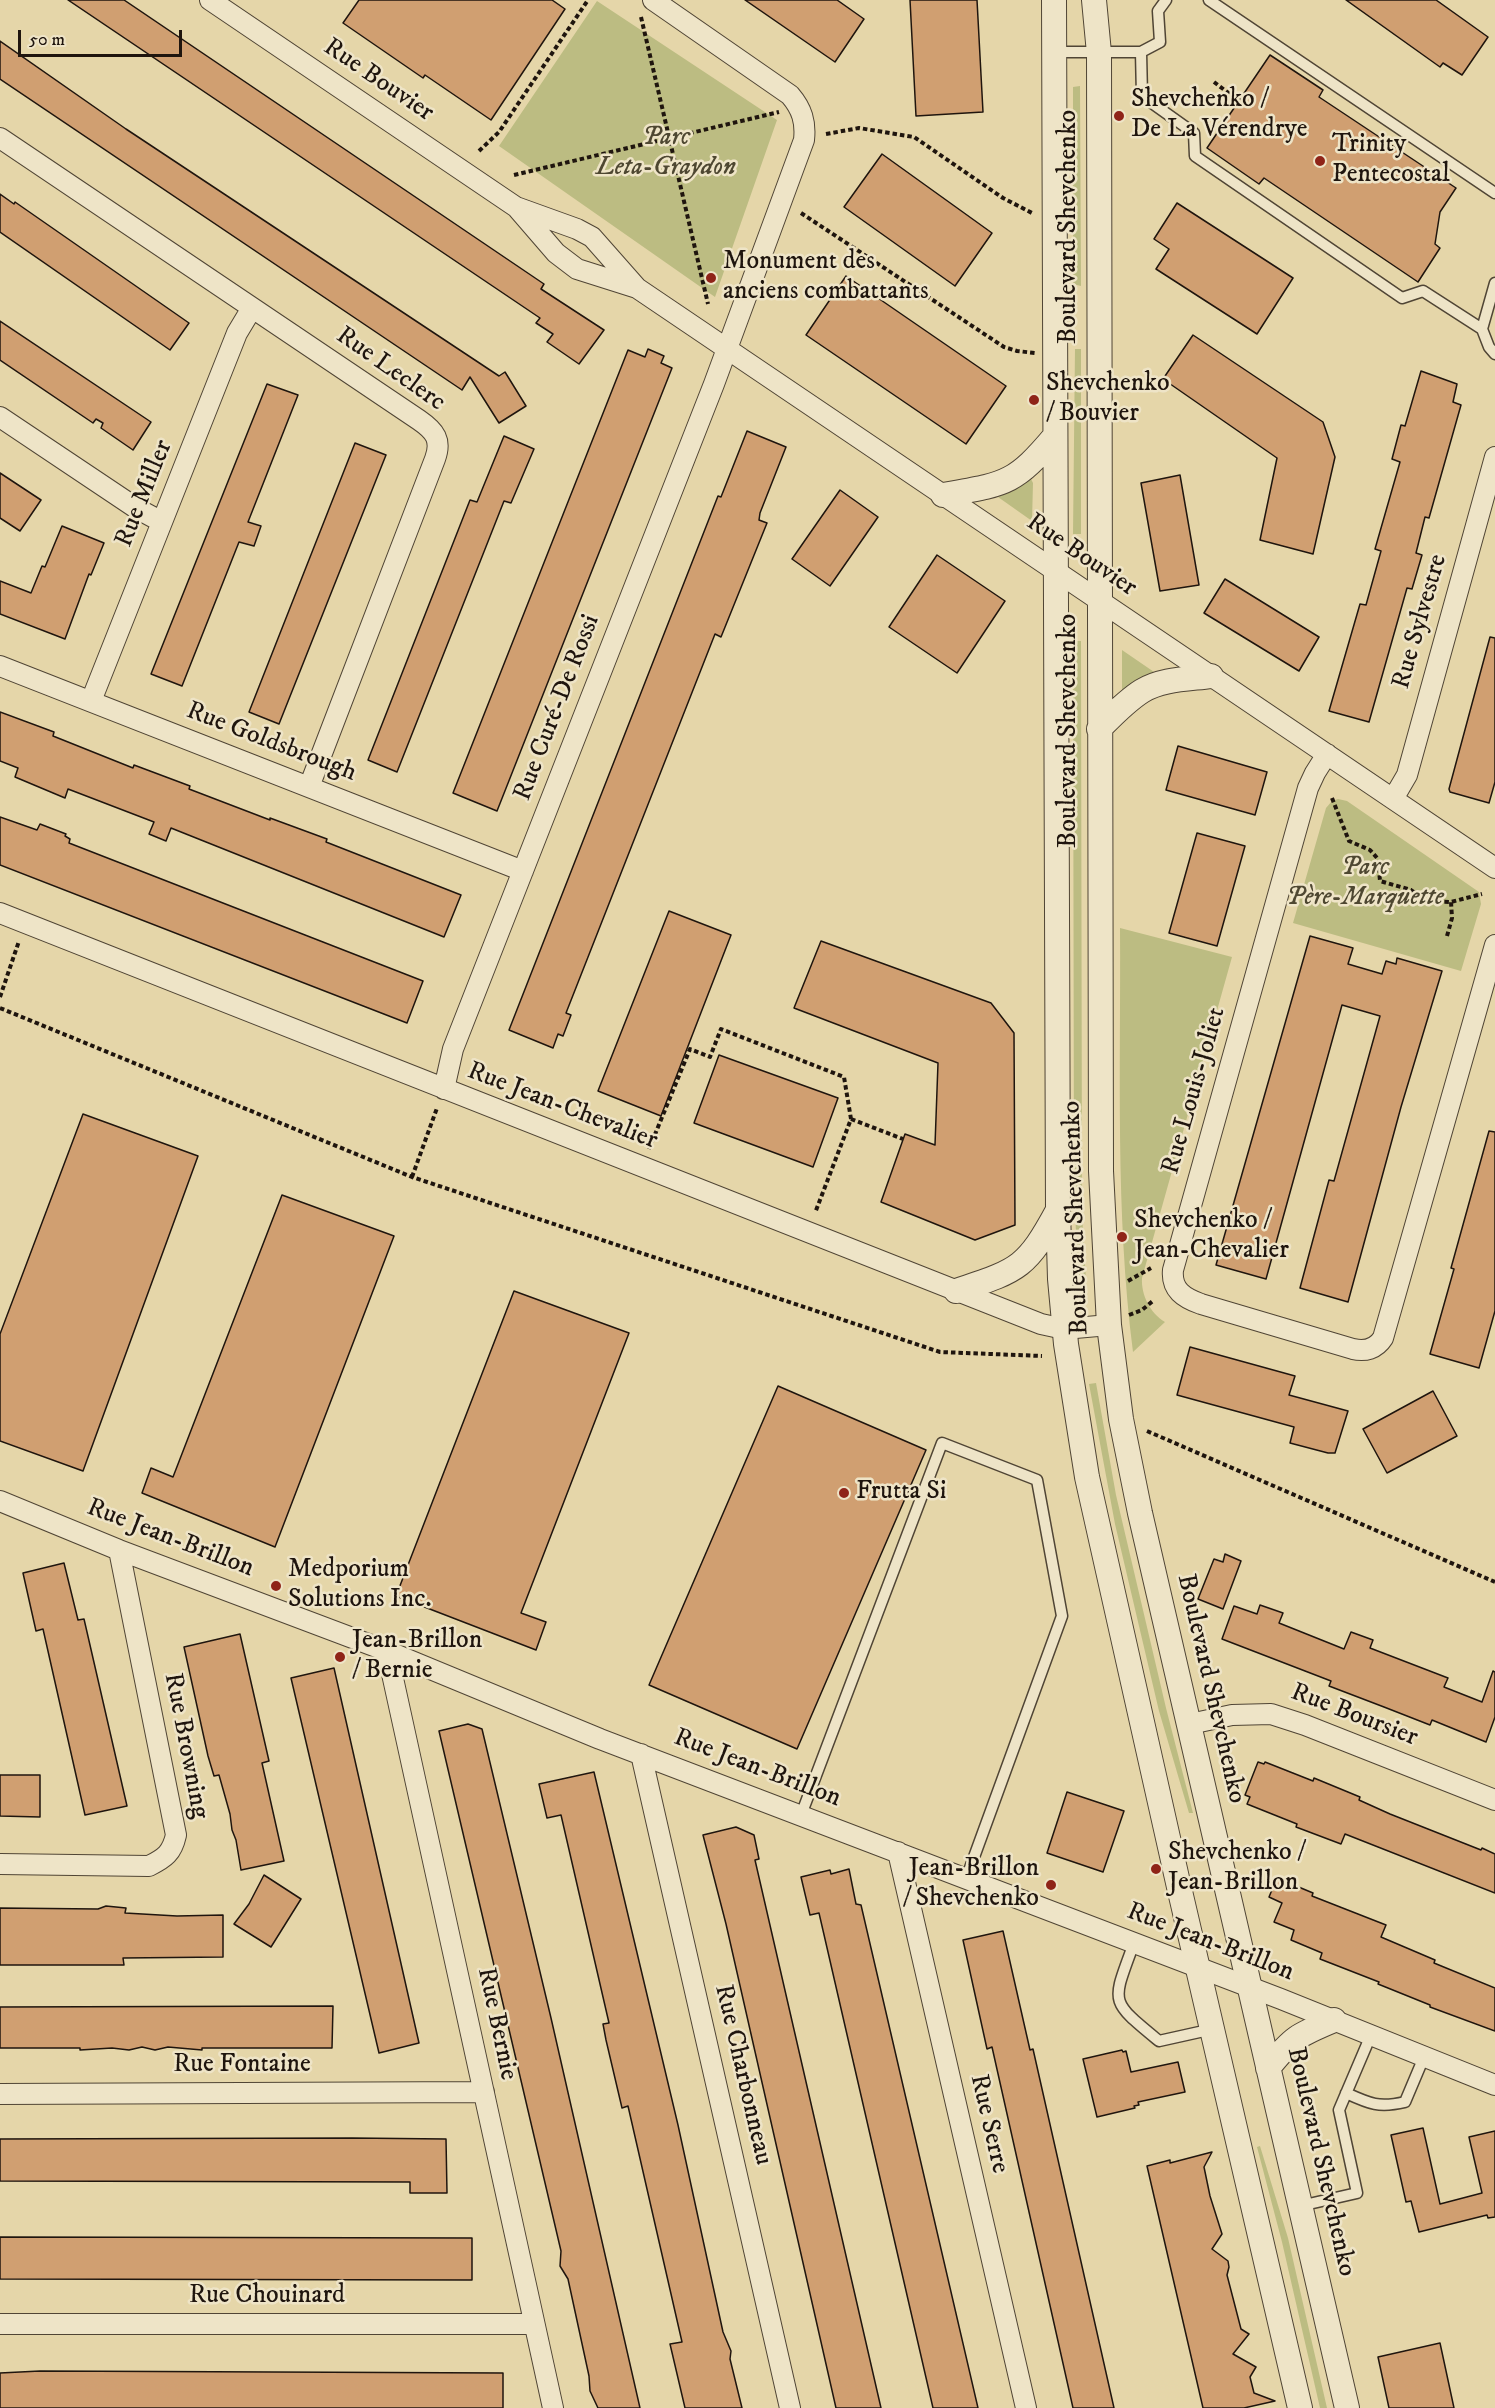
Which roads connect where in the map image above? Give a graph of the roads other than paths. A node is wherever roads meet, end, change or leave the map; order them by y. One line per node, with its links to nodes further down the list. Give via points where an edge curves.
1 (210, 0): 13 (street, Rue Bouvier)
2 (653, 0): 18 (street, Rue Curé-De Rossi, via 780,87 797,103 804,121 800,152)
3 (1054, 0): 8 (street, Boulevard Shevchenko)
4 (1094, 0): 10 (street, Boulevard Shevchenko)
5 (1102, 0): 10 (street)
6 (1166, 0): 9 (lane, via 1158,11 1160,42)
7 (1209, 0): 12 (lane)
8 (1055, 52): 10 (lane); 21 (street, Boulevard Shevchenko)
9 (1142, 52): 10 (lane); 17 (lane, via 1142,96 1194,134 1195,156 1402,298 1423,291)
10 (1099, 53): 26 (street, Boulevard Shevchenko)
11 (0, 138): 16 (street, Rue Leclerc)
12 (1495, 193)
13 (516, 207): 15 (street, Rue Bouvier, via 592,237); 15 (street, Rue Bouvier, via 556,253 577,269)
14 (1495, 283): 17 (lane)
15 (637, 288): 18 (street, Rue Bouvier)
16 (252, 308): 24 (street, Rue Miller, via 237,333); 32 (street, Rue Leclerc, via 426,424 436,434 439,445)
17 (1482, 329): 19 (lane)
18 (726, 348): 23 (street, Rue Bouvier); 35 (street, Rue Curé-De Rossi)
19 (1495, 354)
20 (0, 417): 24 (street)
21 (1055, 436): 23 (street, via 1011,480); 25 (street, Boulevard Shevchenko)
22 (1495, 458): 33 (street, Rue Sylvestre, via 1407,775)
23 (943, 495): 25 (street, Rue Bouvier)
24 (162, 522): 29 (street, Rue Miller)
25 (1056, 572): 26 (street, Rue Bouvier); 39 (street, Boulevard Shevchenko)
26 (1098, 599): 28 (street, Rue Bouvier); 30 (street, Boulevard Shevchenko)
27 (0, 666): 29 (street, Rue Goldsbrough)
28 (1210, 676): 30 (street, via 1148,688); 31 (street, Rue Bouvier)
29 (91, 701): 32 (street, Rue Goldsbrough)
30 (1099, 729): 41 (street, Boulevard Shevchenko, via 1101,1181)
31 (1328, 754): 33 (street, Rue Bouvier); 37 (street, Rue Louis-Joliet, via 1308,788 1173,1270 1174,1284 1180,1293 1201,1304 1353,1349 1370,1349 1379,1344)
32 (309, 787): 35 (street, Rue Goldsbrough)
33 (1394, 800): 34 (street, Rue Bouvier)
34 (1495, 868)
35 (523, 871): 38 (street, Rue Curé-De Rossi, via 453,1049)
36 (0, 913): 38 (street, Rue Jean-Chevalier)
37 (1495, 945)
38 (444, 1089): 40 (street, Rue Jean-Chevalier)
39 (1058, 1210): 40 (street, via 1038,1246 1020,1265 1002,1276); 42 (street, Boulevard Shevchenko)
40 (956, 1291): 42 (street, Rue Jean-Chevalier)
41 (1118, 1320): 42 (street, Rue Jean-Chevalier); 46 (street, Boulevard Shevchenko, via 1115,1382 1133,1480)
42 (1064, 1329): 54 (street, Boulevard Shevchenko, via 1087,1477)
43 (0, 1501): 44 (street, Rue Jean-Brillon)
44 (119, 1550): 45 (street, Rue Jean-Brillon); 51 (street, Rue Browning, via 176,1835 173,1848 165,1858 149,1866)
45 (387, 1651): 47 (street, Rue Jean-Brillon); 62 (street, Rue Bernie)
46 (1190, 1724): 48 (street, Rue Boursier, via 1232,1715 1271,1714); 55 (street, Boulevard Shevchenko)
47 (641, 1754): 49 (street, Rue Jean-Brillon); 69 (street, Rue Charbonneau)
48 (1495, 1800)
49 (801, 1815): 50 (street, Rue Jean-Brillon); 52 (lane, via 942,1443 1036,1480 1062,1616)
50 (898, 1852): 52 (street, Rue Jean-Brillon); 70 (street, Rue Serre)
51 (0, 1864)
52 (966, 1879): 53 (street, Rue Jean-Brillon)
53 (1134, 1943): 54 (street, Rue Jean-Brillon); 57 (lane, via 1118,1989 1125,2013 1159,2041)
54 (1199, 1969): 55 (street, Rue Jean-Brillon); 57 (street, Boulevard Shevchenko)
55 (1250, 1988): 56 (street, Rue Jean-Brillon); 60 (street, Boulevard Shevchenko)
56 (1334, 2020): 58 (street, Rue Jean-Brillon); 60 (street, via 1298,2035)
57 (1213, 2029): 71 (street, Boulevard Shevchenko)
58 (1371, 2035): 59 (street, Rue Jean-Brillon); 63 (lane)
59 (1424, 2057): 61 (street, Rue Jean-Brillon); 63 (lane, via 1405,2102 1373,2105)
60 (1269, 2068): 65 (street, Boulevard Shevchenko)
61 (1495, 2085)
62 (484, 2092): 64 (street, Rue Fontaine); 66 (street, Rue Bernie)
63 (1346, 2093): 65 (lane, via 1339,2110 1357,2193)
64 (0, 2094)
65 (1300, 2206): 72 (street, Boulevard Shevchenko)
66 (534, 2324): 67 (street, Rue Chouinard); 68 (street, Rue Bernie)
67 (0, 2325)
68 (553, 2408)
69 (790, 2408)
70 (1026, 2408)
71 (1300, 2408)
72 (1347, 2408)

